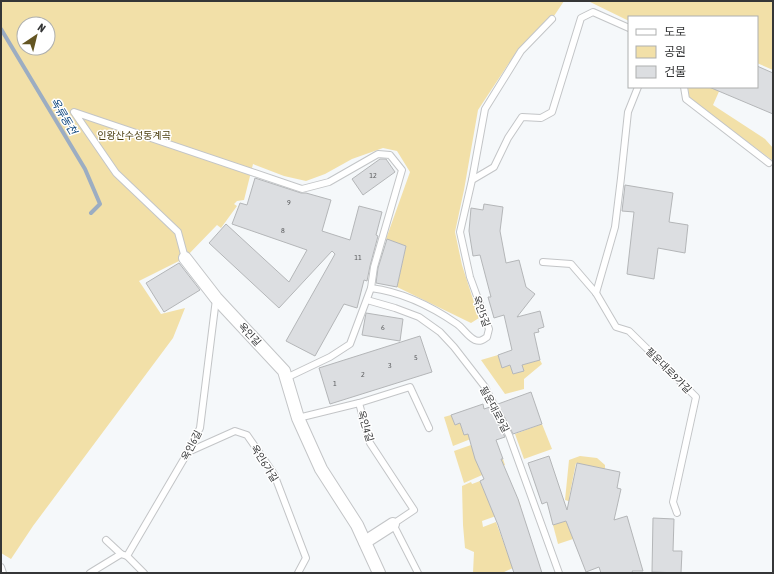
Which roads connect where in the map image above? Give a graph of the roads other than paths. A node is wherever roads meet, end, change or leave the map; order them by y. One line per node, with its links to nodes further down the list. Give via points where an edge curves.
1 (552, 19): 6 (lane, 옥인5길, via 521,51 484,109)
2 (628, 28): 6 (lane, via 593,12 581,18 552,112 541,118 522,117 494,167)
3 (638, 88): 10 (lane, via 628,112 615,227)
4 (684, 88): 5 (lane, via 686,99)
5 (769, 163)
6 (472, 180): 9 (lane, 옥인5길, via 460,232 470,277 490,329 487,337 481,341 475,340 438,312 394,292)
7 (185, 258): 9 (lane, via 178,232 116,174 74,112 302,189 329,182 378,154 390,155 402,170 374,267); 11 (street, 옥인길)
8 (543, 262): 10 (lane, 필운대로9가길, via 570,264)
9 (371, 288): 12 (lane)
10 (596, 293): 18 (lane, 필운대로9가길, via 616,327 629,331 696,397 673,502)
11 (216, 298): 13 (street, 옥인길, via 284,371); 17 (lane, 옥인6길, via 200,428)
12 (367, 300): 13 (lane, via 350,344 330,357); 30 (lane, 필운대로9길, via 419,317 440,332 484,387 509,435)
13 (286, 378): 15 (street, 옥인길)
14 (359, 403): 15 (lane); 16 (lane, 옥인4길, via 410,387); 19 (lane, 옥인4길, via 370,443 414,510)
15 (298, 418): 21 (street, 옥인길, via 321,469)
16 (428, 428)
17 (188, 452): 22 (lane, 옥인6길); 27 (lane, 옥인6가길, via 235,431 247,435 274,474 306,558)
18 (677, 513)
19 (393, 524): 21 (street, 옥인4길); 29 (lane)
20 (106, 540): 22 (lane)
21 (365, 542): 28 (street, 옥인길)
22 (124, 555): 25 (lane, 옥인6길); 26 (lane)
23 (1, 567): 24 (lane)
24 (3, 573)
25 (90, 573)
26 (144, 573)
27 (298, 573)
28 (380, 573)
29 (418, 573)
30 (559, 573)

